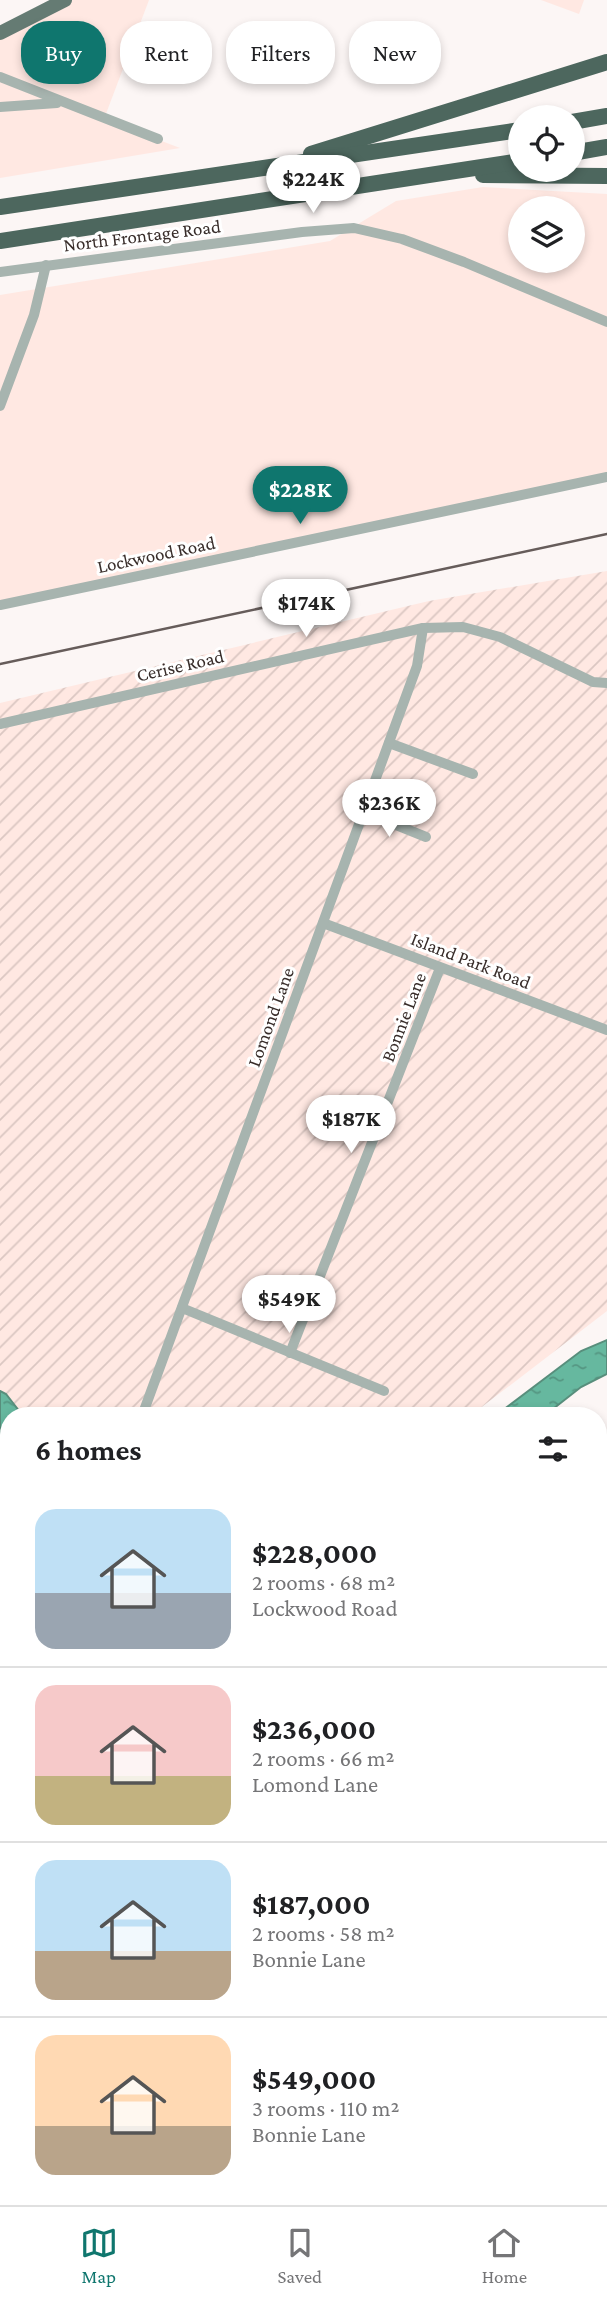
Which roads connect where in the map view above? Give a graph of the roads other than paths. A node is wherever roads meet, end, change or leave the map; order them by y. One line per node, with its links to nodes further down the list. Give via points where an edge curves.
1 (65, 0): 2 (main road)
2 (3, 30)
3 (607, 62): 15 (highway, via 320,152)
4 (0, 77): 5 (street)
5 (60, 103): 6 (street); 10 (street)
6 (0, 107)
7 (607, 116): 8 (highway)
8 (585, 120)
9 (508, 132): 15 (highway)
10 (158, 139)
11 (607, 147): 12 (highway)
12 (585, 151)
13 (508, 163): 16 (highway)
14 (607, 176): 16 (highway, via 482,175)
15 (182, 180): 17 (highway)
16 (341, 189): 18 (highway)
17 (0, 207)
18 (0, 241)
19 (46, 265): 20 (street, North Frontage Road); 21 (street, North Frontage Road, via 354,228 402,239 464,262); 22 (street, via 34,315)
20 (0, 272)
21 (607, 322)
22 (0, 406)
23 (607, 477): 24 (street, Lockwood Road)
24 (0, 606)
25 (423, 628): 26 (street, Cerise Road, via 463,627 500,637 593,682); 27 (street, Cerise Road); 28 (street, Lomond Lane, via 417,666)
26 (607, 684)
27 (0, 724)
28 (389, 743): 29 (street); 30 (street, Lomond Lane)
29 (473, 774)
30 (364, 811): 31 (street); 32 (street, Lomond Lane)
31 (426, 837)
32 (323, 923): 33 (street, Island Park Road); 35 (street, Lomond Lane)
33 (440, 968): 34 (street, Island Park Road); 36 (street, Bonnie Lane)
34 (607, 1030)
35 (182, 1308): 36 (street); 38 (street, Lomond Lane)
36 (290, 1353): 37 (street)
37 (384, 1391)
38 (145, 1407)

